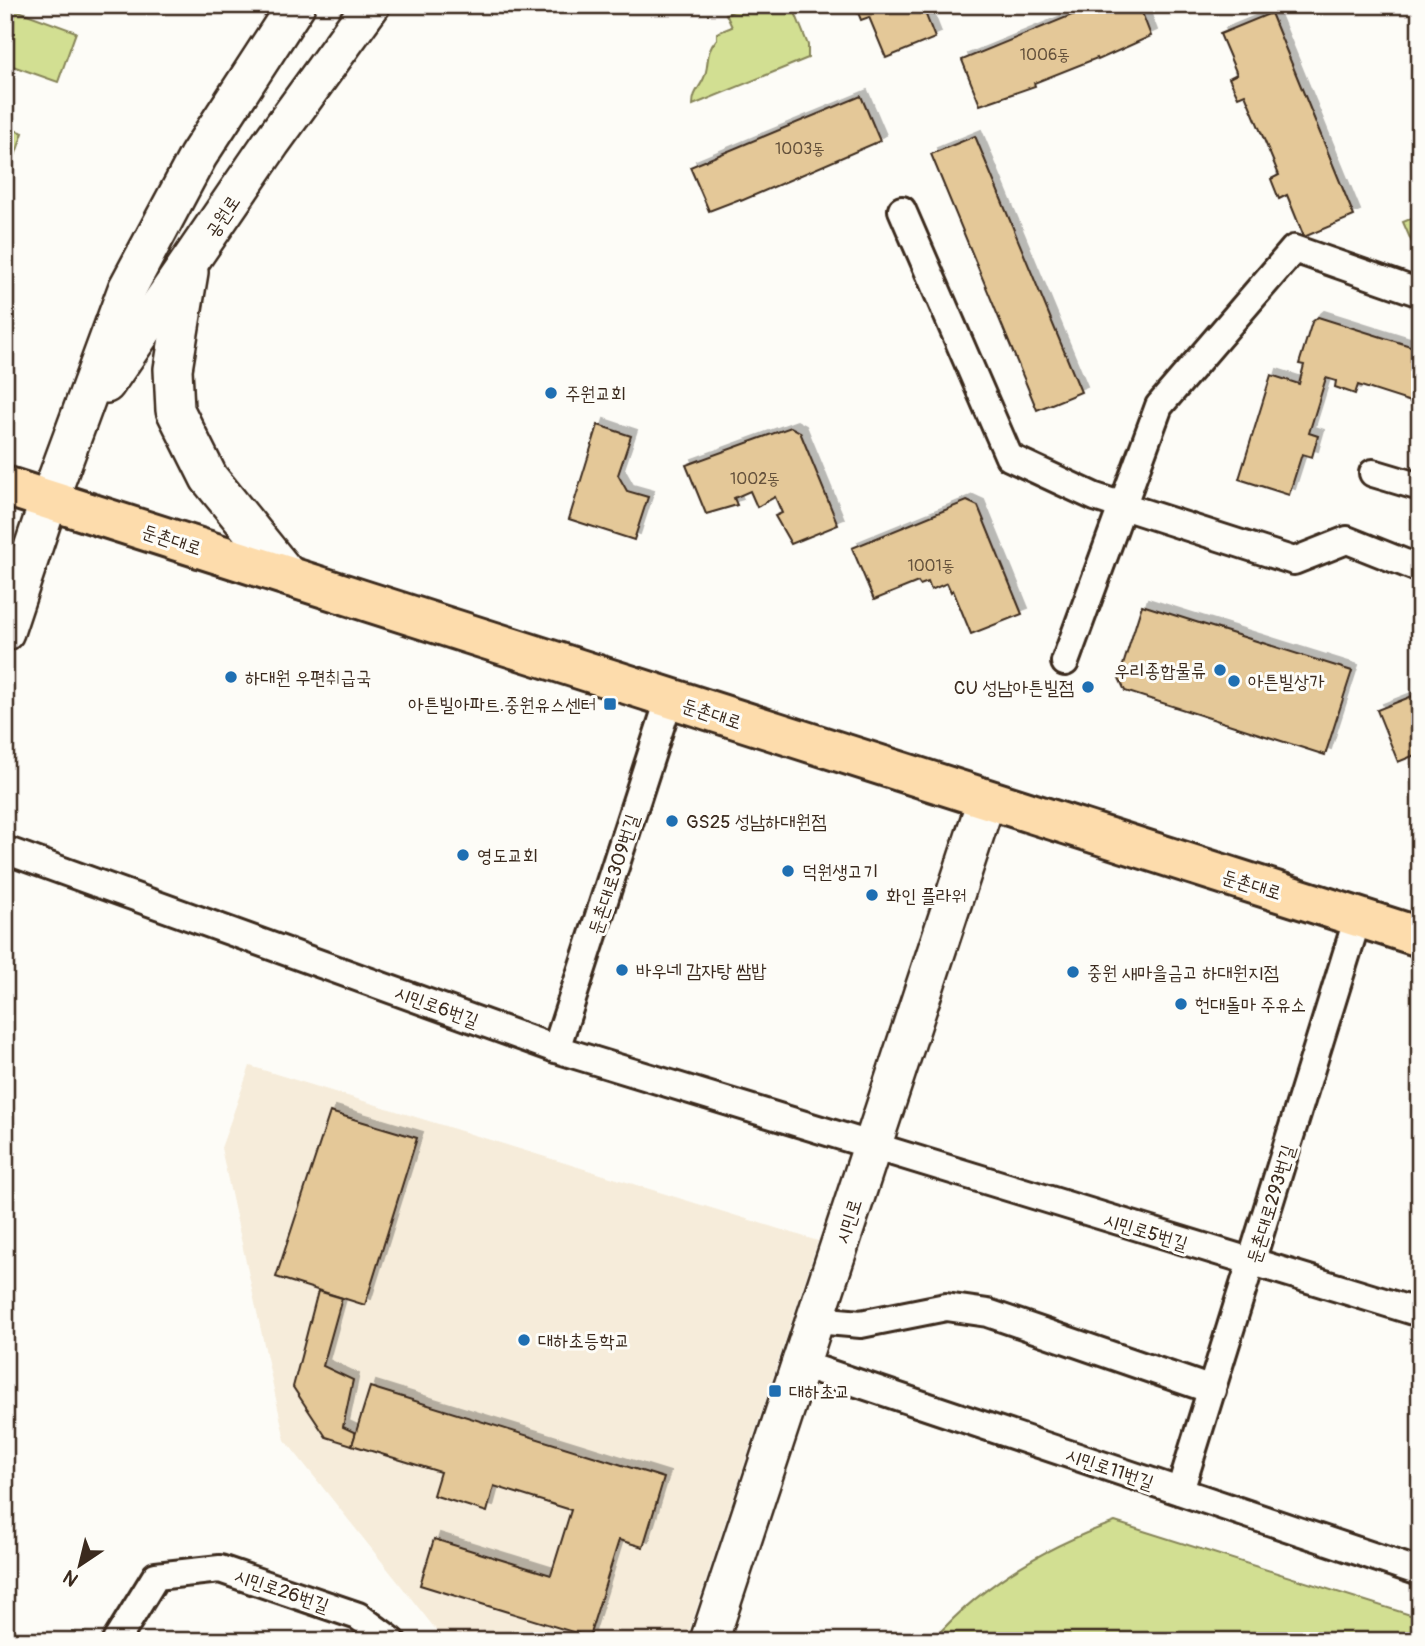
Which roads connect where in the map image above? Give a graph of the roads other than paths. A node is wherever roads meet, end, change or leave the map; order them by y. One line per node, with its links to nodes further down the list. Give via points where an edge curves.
1 (296, 5): 6 (main road, 공원로, via 198,156 127,289)
2 (371, 5): 4 (main road, 공원로)
3 (901, 210): 11 (street, via 1009,457)
4 (191, 261): 6 (main road, 공원로); 13 (main road, via 173,369 175,410 209,478)
5 (1420, 293): 11 (street, via 1294,249 1159,405)
6 (76, 429): 10 (main road, 공원로)
7 (1373, 473): 9 (street)
8 (5, 486): 10 (main road, 둔촌대로)
9 (1420, 488)
10 (49, 500): 13 (main road, 둔촌대로); 14 (main road, 공원로)
11 (1122, 506): 12 (street, via 1294,562 1347,540); 15 (street)
12 (1420, 569)
13 (289, 577): 16 (main road, 둔촌대로)
14 (5, 632)
15 (1065, 662)
16 (669, 700): 17 (main road, 둔촌대로); 21 (street, 둔촌대로309번길)
17 (986, 801): 19 (main road, 둔촌대로); 22 (main road, 시민로)
18 (5, 850): 21 (street, 시민로6번길)
19 (1359, 917): 20 (main road, 둔촌대로); 23 (street, 둔촌대로293번길)
20 (1420, 937)
21 (556, 1049): 22 (street, 시민로6번길)
22 (873, 1148): 23 (street, 시민로5번길); 25 (main road, 시민로)
23 (1252, 1263): 24 (street, 시민로5번길); 27 (street, 둔촌대로293번길)
24 (1420, 1313)
25 (816, 1320): 26 (main road, 시민로); 27 (street, via 861,1324 946,1307 988,1313)
26 (801, 1364): 28 (street, 시민로11번길); 32 (main road, 시민로)
27 (1212, 1390): 28 (street, 둔촌대로293번길)
28 (1180, 1491): 29 (street, 시민로11번길)
29 (1420, 1572)
30 (116, 1641): 31 (street, 시민로26번길, via 156,1576 220,1569 358,1616)
31 (392, 1641)
32 (709, 1641)

